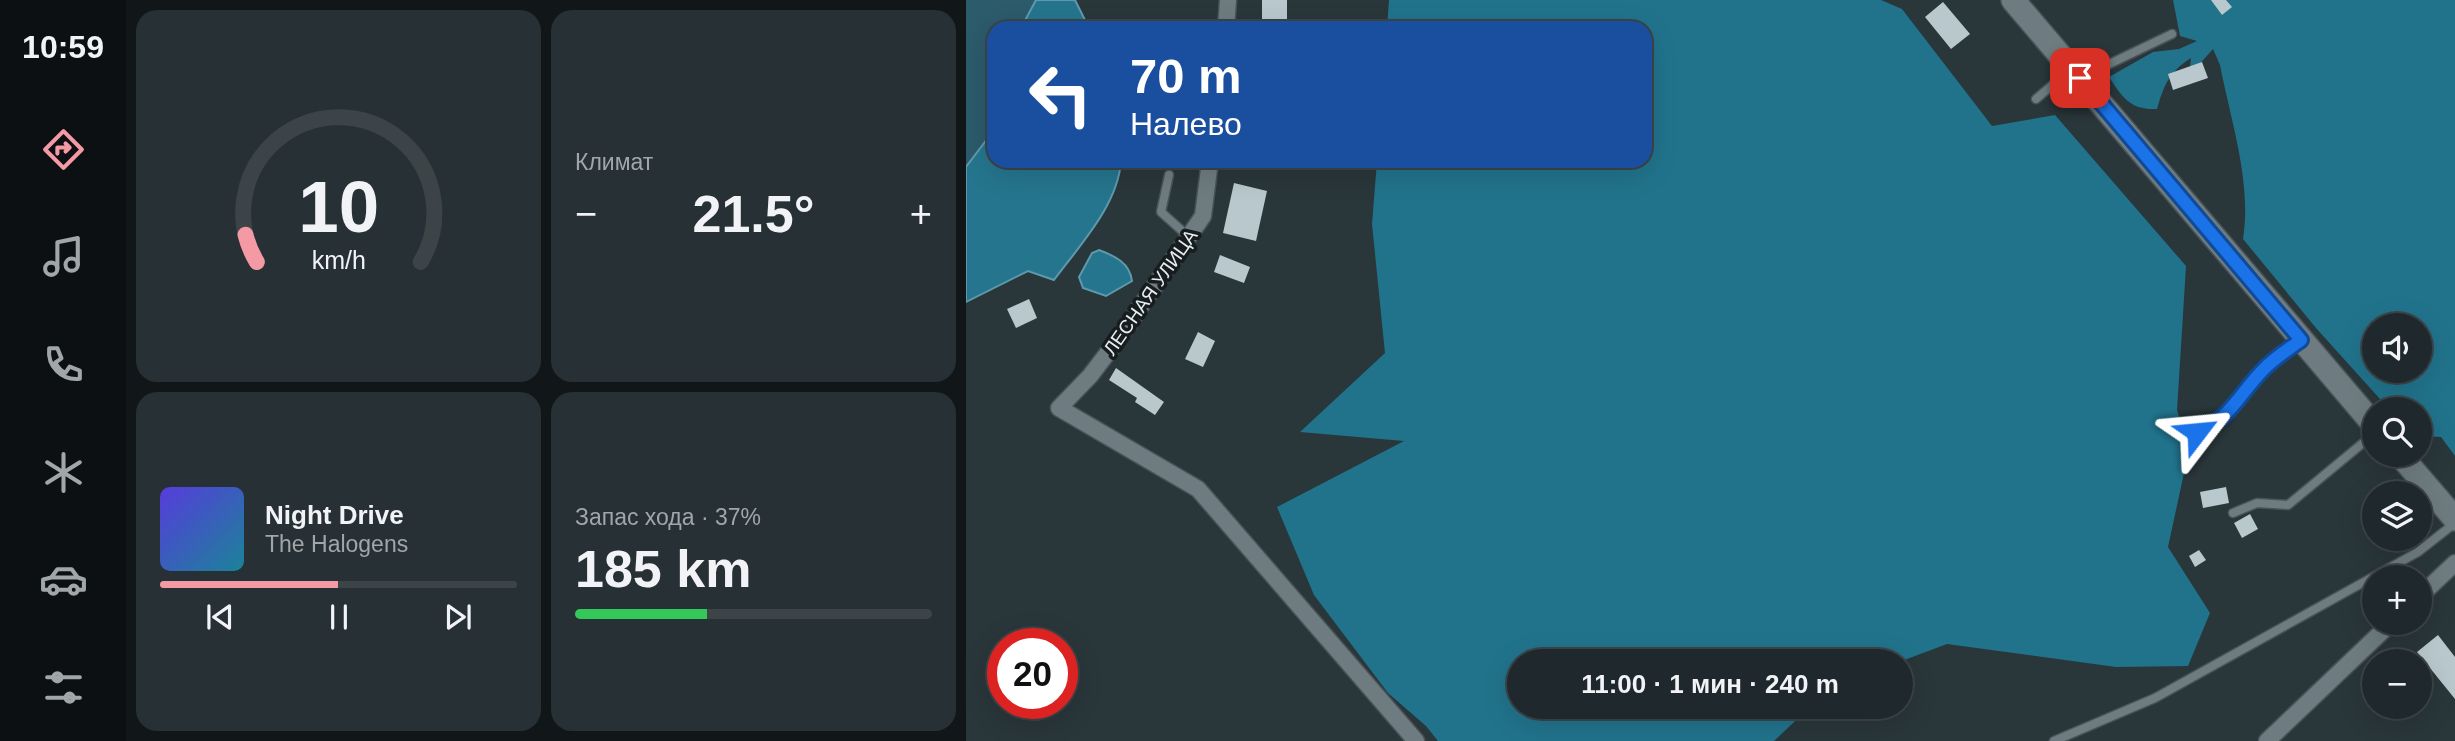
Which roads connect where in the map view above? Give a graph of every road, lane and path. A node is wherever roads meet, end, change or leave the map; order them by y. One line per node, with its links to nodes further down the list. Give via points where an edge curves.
1 (1228, 0): 3 (street)
2 (2013, 0): 5 (street)
3 (1226, 21)
4 (2172, 34): 5 (lane)
5 (2076, 74): 6 (lane); 10 (street)
6 (2036, 99)
7 (1209, 168): 9 (street, ЛЕСНАЯ УЛИЦА, via 1203,216)
8 (1169, 175): 9 (lane, via 1161,212)
9 (1189, 237): 20 (street, ЛЕСНАЯ УЛИЦА, via 1090,376 1059,408 1198,489)
10 (2301, 340): 11 (street); 12 (lane, via 2265,367 2236,398 2229,414)
11 (2362, 411)
12 (2197, 432)
13 (2362, 444): 15 (lane, via 2288,505 2257,503)
14 (2410, 467): 16 (street)
15 (2233, 513)
16 (2455, 521): 21 (lane, via 2418,552 2155,698)
17 (2455, 563): 18 (street)
18 (2432, 585)
19 (2379, 635): 22 (street)
20 (1416, 741)
21 (2054, 741)
22 (2267, 741)

